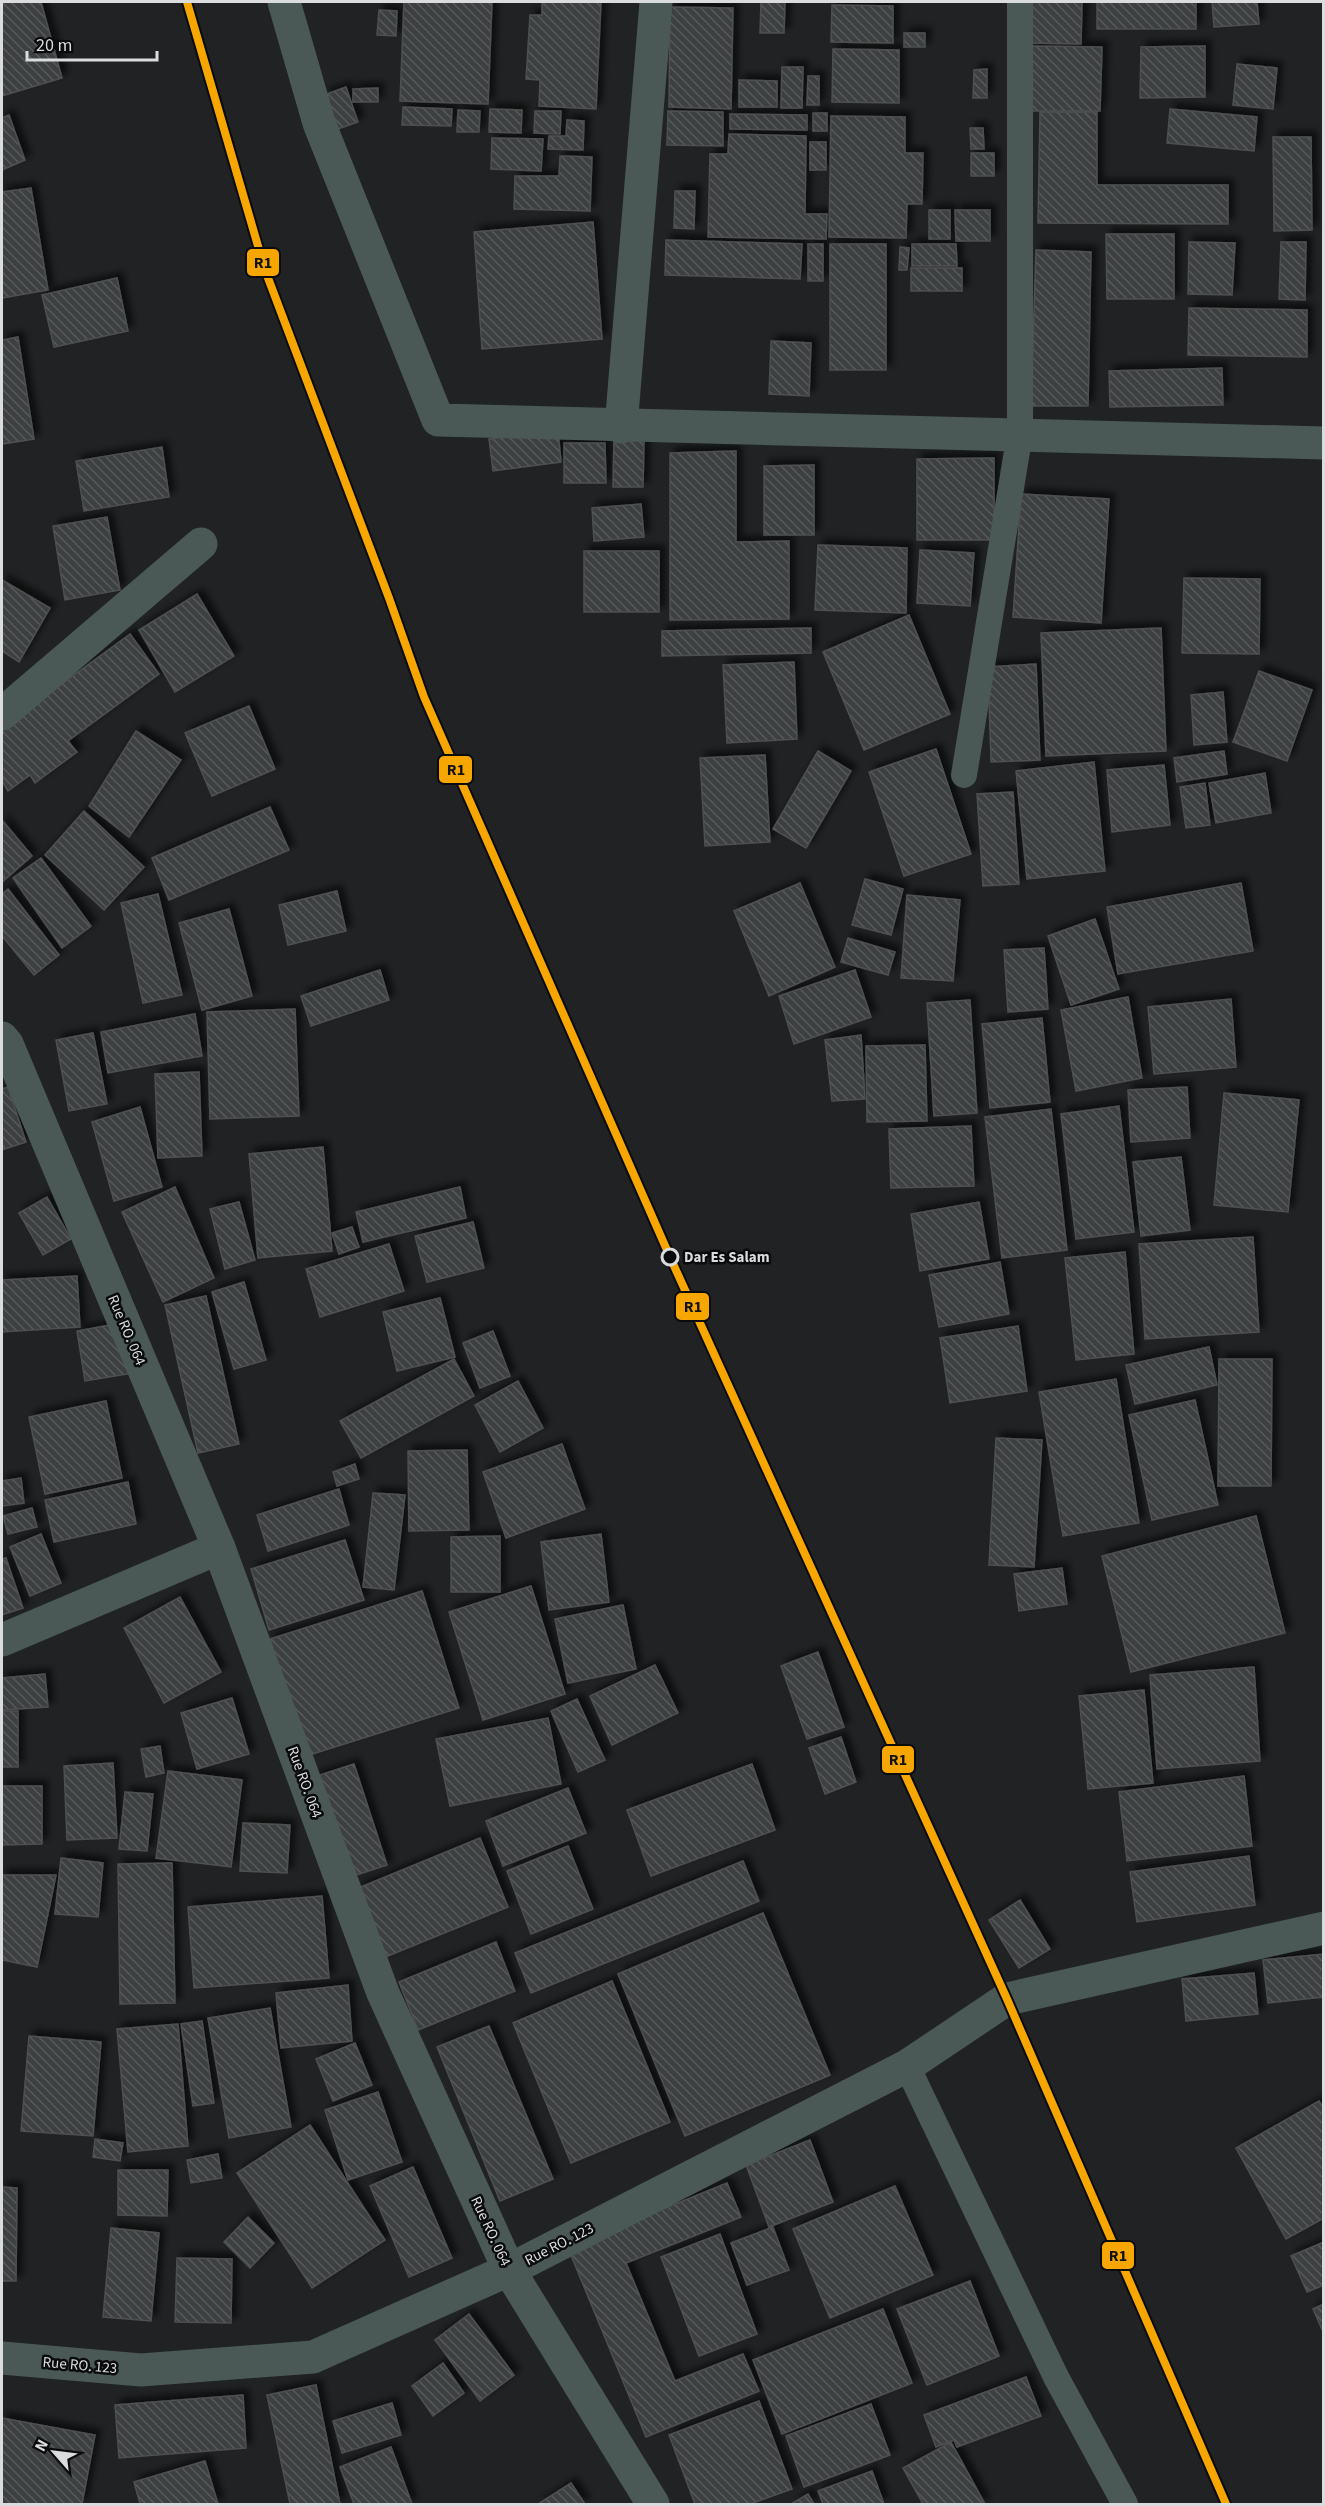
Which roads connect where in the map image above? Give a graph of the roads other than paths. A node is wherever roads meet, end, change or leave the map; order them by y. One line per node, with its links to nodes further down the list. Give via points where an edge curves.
1 (284, 2): 4 (street, via 319,123 438,420)
2 (656, 2): 4 (street)
3 (1020, 2): 5 (lane)
4 (621, 427): 5 (street)
5 (1020, 434): 6 (street); 9 (lane)
6 (1323, 443)
7 (201, 544): 8 (street)
8 (2, 714)
9 (964, 775)
10 (3, 1043): 11 (street, Rue RO. 064)
11 (219, 1548): 12 (street); 15 (street, Rue RO. 064, via 383,1993)
12 (2, 1640)
13 (1323, 1928): 14 (street, Rue RO. 123, via 1007,1999)
14 (907, 2066): 15 (street, Rue RO. 123); 18 (lane, via 1056,2377)
15 (509, 2270): 16 (street, Rue RO. 123, via 313,2357 141,2370); 17 (street, Rue RO. 064)
16 (2, 2358)
17 (653, 2505)
18 (1125, 2505)

